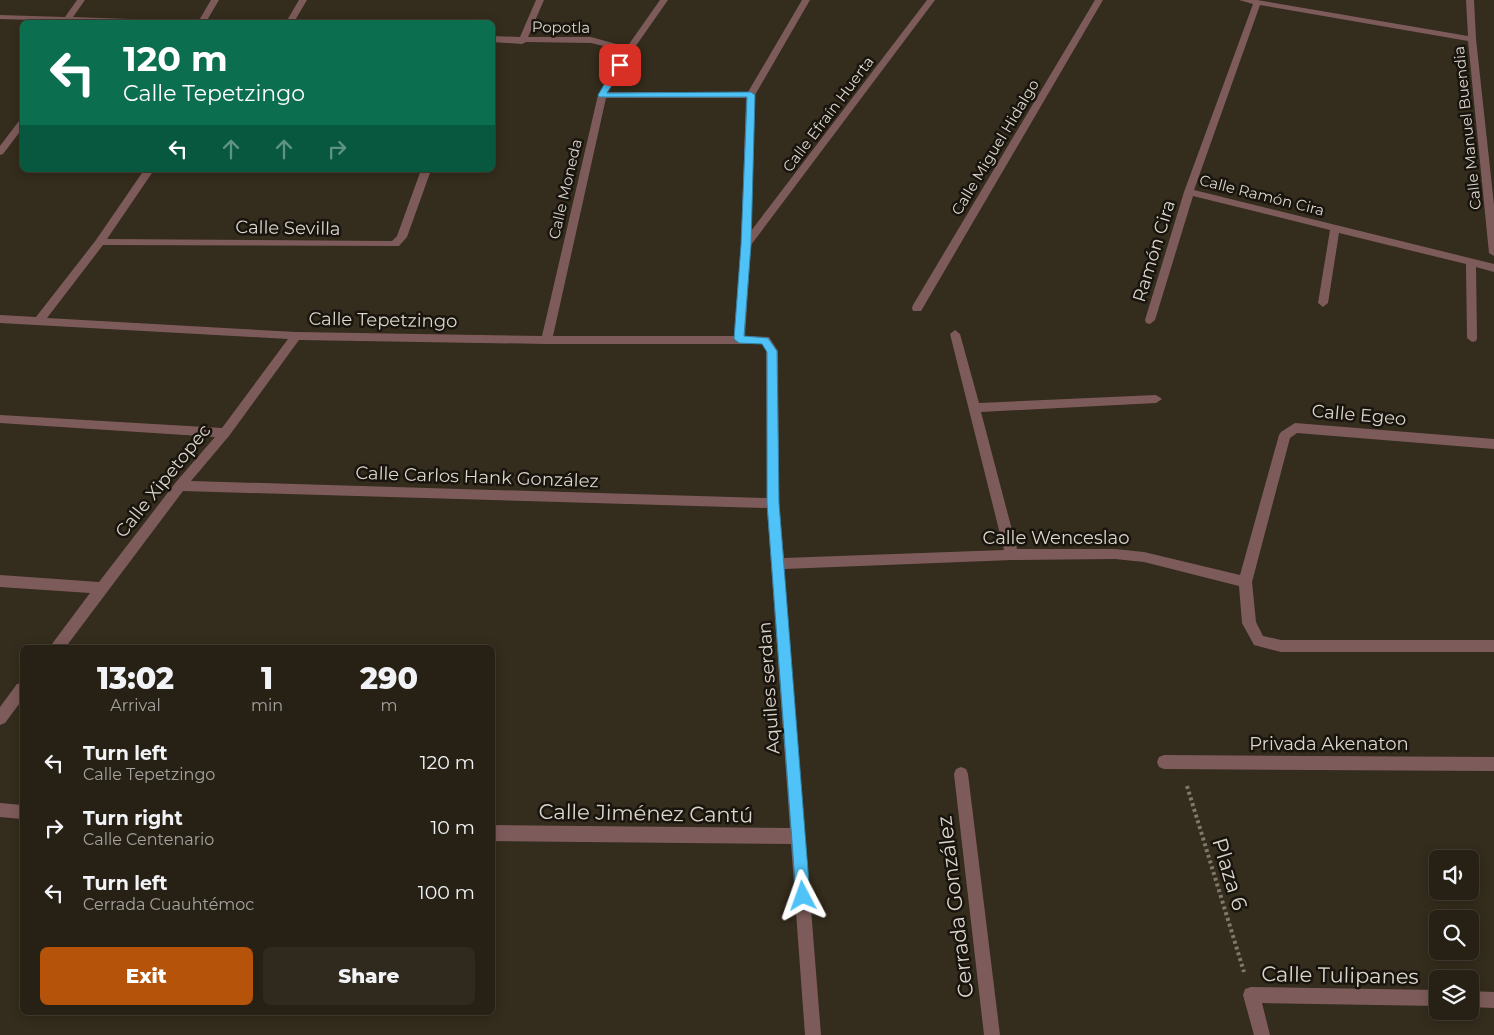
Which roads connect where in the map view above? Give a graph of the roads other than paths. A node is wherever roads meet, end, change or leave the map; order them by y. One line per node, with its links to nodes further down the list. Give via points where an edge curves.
1 (81, 0): 13 (street)
2 (215, 0): 15 (street)
3 (303, 0): 16 (street)
4 (540, 0): 19 (street)
5 (664, 0): 20 (street, Calle Moneda)
6 (806, 0): 22 (street)
7 (931, 0): 30 (street, Calle Efraín Huerta)
8 (1099, 0): 35 (street, Calle Miguel Hidalgo)
9 (1243, 0): 11 (street)
10 (1470, 0): 18 (street, Calle Manuel Buendia)
11 (1257, 3): 18 (street, via 1320,10); 27 (street, Calle Ramón Cira)
12 (0, 16): 13 (street)
13 (67, 19): 14 (street)
14 (78, 20)
15 (203, 20)
16 (291, 20)
17 (495, 39): 19 (street, Popotla)
18 (1472, 39): 31 (street, Calle Manuel Buendia)
19 (522, 41): 20 (street, Popotla, via 591,40)
20 (629, 50): 21 (street, Calle Moneda)
21 (602, 95): 22 (street); 43 (street, Calle Moneda)
22 (751, 95): 30 (street)
23 (20, 126): 24 (street)
24 (0, 152)
25 (148, 172): 29 (street)
26 (425, 172): 29 (street, Calle Sevilla, via 402,237 395,244)
27 (1189, 192): 28 (street, Calle Ramón Cira); 37 (street, Ramón Cira)
28 (1335, 229): 32 (street, Calle Ramón Cira); 34 (street)
29 (100, 242): 38 (street)
30 (746, 245): 42 (street)
31 (1494, 253)
32 (1471, 262): 33 (street, Calle Ramón Cira); 41 (street)
33 (1494, 268)
34 (1323, 303)
35 (916, 308)
36 (0, 319): 38 (street, Calle Tepetzingo)
37 (1150, 320)
38 (39, 321): 40 (street, Calle Tepetzingo)
39 (955, 334): 46 (street)
40 (296, 336): 43 (street, Calle Tepetzingo); 48 (street, Calle Xipetopec)
41 (1472, 338)
42 (739, 339): 43 (street, Calle Tepetzingo); 44 (street, Calle Tepetzingo)
43 (547, 340)
44 (765, 340): 51 (street, Aquiles serdan, via 772,351)
45 (1156, 399): 46 (street)
46 (975, 408): 52 (street)
47 (0, 419): 48 (street)
48 (225, 433): 50 (street, Calle Xipetopec)
49 (1494, 444): 55 (street, Calle Egeo, via 1296,428 1285,435)
50 (180, 486): 51 (street, Calle Carlos Hank González); 56 (street, Calle Xipetopec)
51 (773, 503): 53 (street, Aquiles serdan)
52 (1012, 555): 53 (street, Calle Wenceslao); 55 (street, Calle Wenceslao, via 1115,554 1144,557)
53 (778, 564): 67 (street, Aquiles serdan)
54 (0, 581): 56 (street)
55 (1245, 582): 58 (street, via 1249,623 1259,641 1281,646)
56 (103, 588): 57 (street, Calle Xipetopec)
57 (58, 645)
58 (1494, 646)
59 (20, 692): 60 (street)
60 (0, 718)
61 (1164, 762): 62 (street, Privada Akenaton)
62 (1494, 764)
63 (961, 774): 72 (street, Cerrada González)
64 (0, 810): 65 (street)
65 (20, 812)
66 (495, 833): 67 (street, Calle Jiménez Cantú)
67 (799, 836): 71 (street, Aquiles serdan)
68 (1429, 998): 73 (street, Calle Tulipanes, via 1251,994)
69 (1479, 999): 70 (street)
70 (1494, 1000)
71 (813, 1035)
72 (992, 1035)
73 (1262, 1035)

